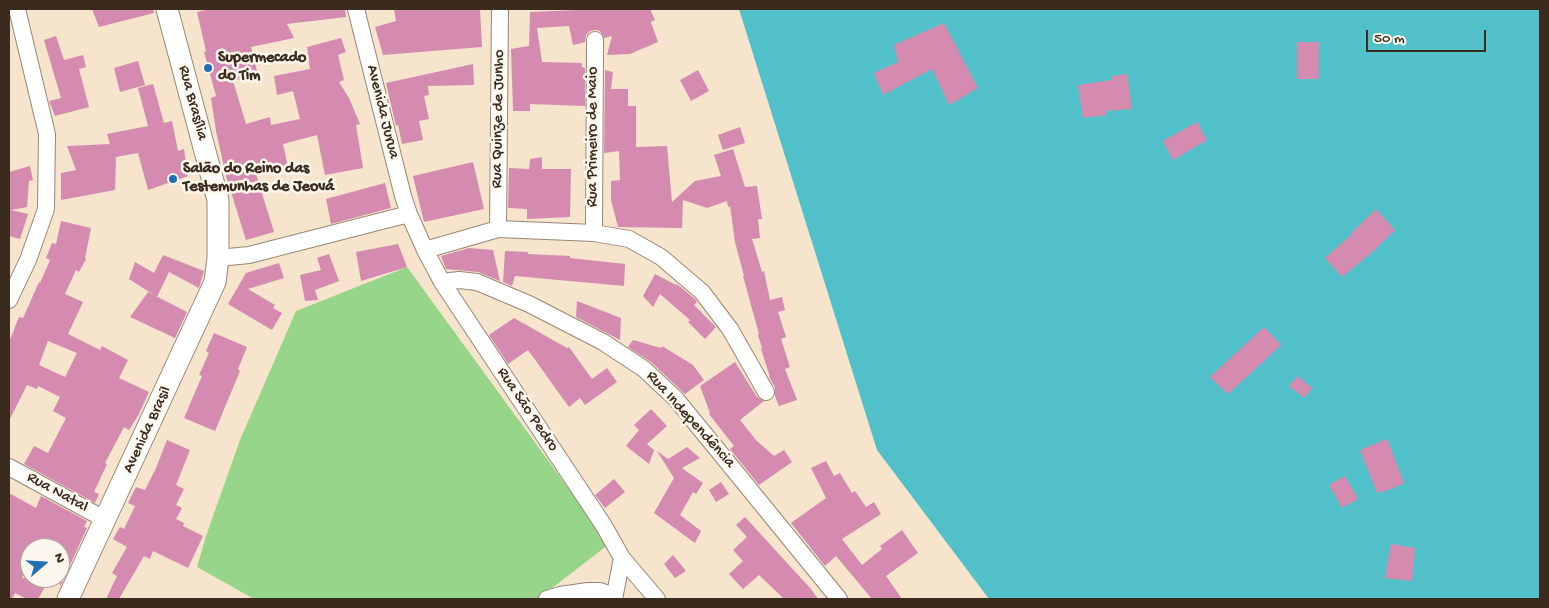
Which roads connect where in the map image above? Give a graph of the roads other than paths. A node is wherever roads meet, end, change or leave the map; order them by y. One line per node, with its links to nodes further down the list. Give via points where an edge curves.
1 (17, 9): 12 (street, via 47,134 46,209 28,260)
2 (167, 9): 10 (street, Rua Brasília, via 218,200)
3 (356, 9): 6 (street, Avenida Jurua)
4 (500, 9): 7 (street, Rua Quinze de Junho)
5 (594, 40): 8 (street, Rua Primeiro de Maio)
6 (409, 214): 9 (street, Rua São Pedro); 10 (street, via 250,255)
7 (498, 229): 8 (street); 9 (street)
8 (594, 233): 13 (street, via 629,239 661,256 702,292 730,329)
9 (425, 250): 11 (street, Rua São Pedro)
10 (218, 258): 15 (street, Avenida Brasil, via 216,282)
11 (442, 282): 16 (street, Rua São Pedro); 21 (street, Rua Independência, via 478,282 603,342 644,369 676,399)
12 (9, 300)
13 (766, 392)
14 (9, 466): 15 (street, Rua Natal)
15 (106, 520): 18 (street, Avenida Brasil)
16 (622, 558): 17 (street); 20 (street, Rua São Pedro)
17 (614, 598): 19 (street, via 600,591 588,591)
18 (68, 599)
19 (547, 599)
20 (657, 599)
21 (839, 599)

